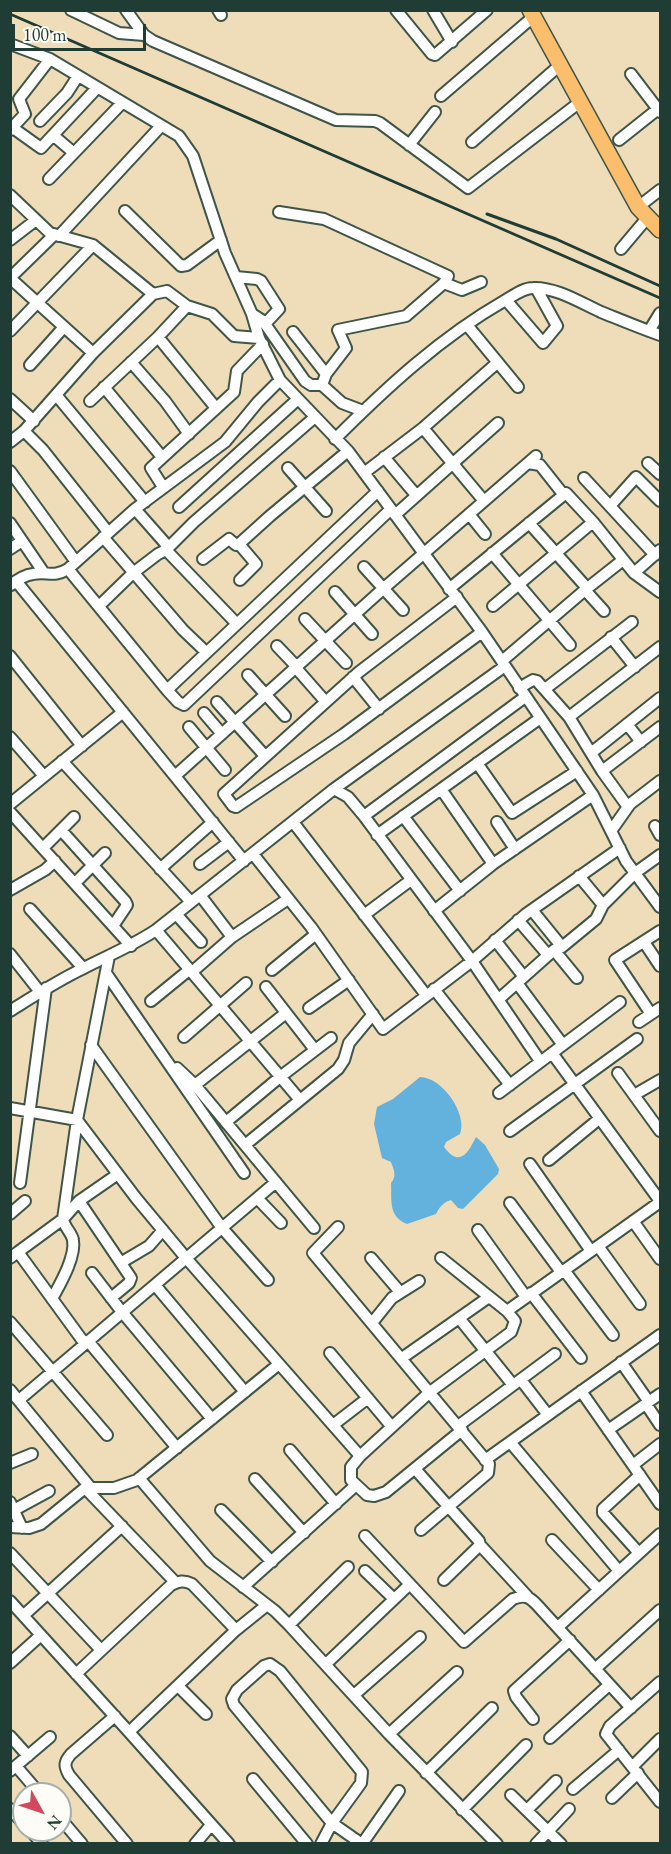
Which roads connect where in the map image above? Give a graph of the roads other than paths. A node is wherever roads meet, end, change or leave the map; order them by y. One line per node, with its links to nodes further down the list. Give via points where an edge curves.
1 (71, 10): 7 (street, via 119,33)
2 (126, 10): 7 (street)
3 (396, 10): 8 (street, via 432,54)
4 (433, 10): 8 (street)
5 (487, 10): 8 (street)
6 (532, 13): 11 (highway); 15 (street)
7 (144, 35): 26 (street, via 336,120 375,121)
8 (452, 42)
9 (10, 44): 10 (street)
10 (50, 59): 13 (street); 22 (street, via 19,99 25,114)
11 (560, 65): 16 (highway); 25 (street)
12 (631, 74): 18 (street)
13 (78, 76): 14 (street); 20 (street)
14 (97, 88): 17 (street); 23 (street)
15 (441, 96)
16 (580, 102): 26 (street, via 468,188); 33 (highway)
17 (122, 104): 21 (street); 27 (street)
18 (659, 110): 24 (street)
19 (435, 112): 26 (street)
20 (40, 121)
21 (161, 126): 36 (street); 38 (street, via 179,136 193,156)
22 (12, 129): 23 (street, via 39,148)
23 (54, 136): 27 (street)
24 (619, 140)
25 (472, 142)
26 (409, 145)
27 (74, 153): 28 (street)
28 (50, 179)
29 (660, 190): 33 (street)
30 (10, 195): 34 (street)
31 (125, 211): 38 (street, via 181,266)
32 (279, 212): 44 (street, via 324,219 445,274 448,276)
33 (643, 212): 35 (highway); 40 (street)
34 (36, 220): 36 (street); 37 (street)
35 (660, 230)
36 (57, 235): 39 (street); 42 (street)
37 (10, 240)
38 (221, 240): 41 (street)
39 (93, 245): 46 (street); 48 (street)
40 (621, 249)
41 (236, 277): 51 (street); 52 (street, via 261,281 279,309)
42 (10, 278): 48 (street)
43 (481, 282): 44 (street, via 462,290)
44 (444, 283): 66 (street, via 406,316 338,330 346,348)
45 (536, 288): 47 (street); 47 (street, via 557,326 543,343); 56 (street, via 559,293)
46 (153, 294): 49 (street, via 167,291); 61 (street)
47 (506, 300): 53 (street)
48 (38, 304): 54 (street); 55 (street)
49 (188, 306): 59 (street); 60 (street, via 212,314 234,336)
50 (660, 313): 56 (street)
51 (252, 314): 52 (street); 60 (street)
52 (265, 324): 66 (street, via 305,381 311,385)
53 (467, 325): 63 (street); 74 (street)
54 (64, 327): 61 (street); 64 (street)
55 (10, 331)
56 (649, 331): 58 (street)
57 (293, 332): 66 (street)
58 (660, 335)
59 (158, 337): 62 (street); 73 (street)
60 (261, 341): 65 (street); 73 (street, via 239,368 234,392)
61 (93, 353): 69 (street)
62 (131, 362): 67 (street); 80 (street)
63 (497, 363): 68 (street); 78 (street)
64 (30, 365)
65 (280, 380): 71 (street); 94 (street, via 225,441)
66 (324, 380): 74 (street, via 342,403)
67 (104, 387): 72 (street); 84 (street)
68 (518, 387)
69 (57, 396): 76 (street); 100 (street)
70 (10, 399): 76 (street)
71 (298, 399): 75 (street); 102 (street)
72 (90, 401)
73 (216, 408): 80 (street)
74 (363, 411): 81 (street)
75 (315, 417): 81 (street); 114 (street)
76 (34, 421): 79 (street)
77 (498, 423): 87 (street)
78 (423, 428): 85 (street); 87 (street)
79 (24, 431): 82 (street); 110 (street, via 43,450)
80 (189, 434): 84 (street)
81 (335, 439): 83 (street)
82 (10, 442)
83 (348, 451): 90 (street); 93 (street)
84 (162, 457): 94 (street, via 151,468)
85 (384, 457): 90 (street); 97 (street)
86 (648, 463): 91 (street)
87 (452, 464): 97 (street); 98 (street)
88 (288, 468): 93 (street)
89 (10, 471): 121 (street)
90 (364, 473): 95 (street)
91 (660, 474)
92 (584, 478): 101 (street)
93 (305, 487): 103 (street); 112 (street)
94 (163, 488): 100 (street)
95 (378, 491): 104 (street); 142 (street)
96 (563, 494): 98 (street, via 532,459); 106 (street); 107 (street, via 568,494)
97 (416, 495): 104 (street)
98 (484, 501): 105 (street)
99 (660, 501): 101 (street, via 636,477)
100 (140, 505): 110 (street); 114 (street)
101 (610, 506): 115 (street)
102 (179, 507)
103 (326, 511)
104 (393, 512): 118 (street); 159 (street, via 187,704 178,702)
105 (469, 514): 109 (street); 118 (street)
106 (529, 522): 116 (street); 117 (street)
107 (593, 522): 117 (street); 120 (street)
108 (10, 523): 111 (street)
109 (485, 534)
110 (105, 535): 121 (street); 124 (street)
111 (22, 541): 113 (street); 123 (street)
112 (239, 544): 119 (street, via 229,538); 126 (street, via 256,564)
113 (10, 549)
114 (167, 550): 124 (street); 142 (street)
115 (658, 552): 125 (street)
116 (492, 553): 128 (street); 133 (street)
117 (556, 553): 128 (street); 130 (street)
118 (424, 554): 129 (street); 133 (street)
119 (203, 560)
120 (623, 560): 125 (street); 130 (street)
121 (72, 565): 123 (street, via 60,574); 134 (street)
122 (364, 567): 129 (street)
123 (44, 573): 127 (street, via 34,573)
124 (133, 573): 134 (street); 150 (street)
125 (634, 573): 132 (street)
126 (240, 580)
127 (13, 584): 166 (street)
128 (519, 584): 135 (street); 140 (street)
129 (384, 588): 136 (street); 138 (street)
130 (586, 589): 137 (street); 140 (street)
131 (335, 592): 138 (street)
132 (660, 592)
133 (453, 593): 143 (street); 157 (street)
134 (99, 606): 159 (street)
135 (492, 606)
136 (403, 610)
137 (604, 611)
138 (355, 615): 144 (street); 146 (street)
139 (305, 619): 146 (street)
140 (549, 621): 147 (street); 153 (street)
141 (632, 622): 145 (street)
142 (237, 624): 150 (street)
143 (482, 632): 153 (street); 165 (street)
144 (372, 634)
145 (611, 638): 154 (street); 158 (street)
146 (326, 641): 152 (street); 155 (street)
147 (570, 645)
148 (277, 646): 155 (street)
149 (660, 647): 154 (street)
150 (206, 652): 159 (street)
151 (10, 656): 178 (street)
152 (346, 663)
153 (503, 664): 160 (street); 190 (street)
154 (635, 667): 169 (street)
155 (296, 668): 161 (street); 163 (street)
156 (248, 675): 161 (street)
157 (353, 677): 163 (street); 165 (street)
158 (545, 689): 160 (street, via 535,680); 169 (street)
159 (167, 690)
160 (522, 693): 170 (street); 196 (street)
161 (267, 694): 168 (street); 171 (street)
162 (660, 698): 172 (street)
163 (325, 701): 181 (street)
164 (217, 702): 171 (street)
165 (378, 708): 181 (street, via 234,807 224,793)
166 (123, 712): 178 (street); 188 (street)
167 (204, 713): 175 (street)
168 (285, 716)
169 (569, 717): 180 (street)
170 (539, 719): 183 (street); 185 (street)
171 (236, 722): 175 (street); 181 (street)
172 (627, 724): 177 (street); 180 (street)
173 (189, 727): 179 (street)
174 (660, 727): 177 (street)
175 (222, 734): 179 (street)
176 (10, 737): 187 (street)
177 (641, 742): 186 (street)
178 (82, 746): 182 (street)
179 (206, 748): 184 (street); 188 (street)
180 (591, 753): 186 (street)
181 (265, 756)
182 (62, 761): 187 (street); 216 (street)
183 (477, 763): 185 (street, via 512,813); 191 (street)
184 (225, 770)
185 (577, 771): 192 (street)
186 (602, 771): 194 (street)
187 (44, 776): 193 (street)
188 (175, 776): 199 (street)
189 (660, 781): 194 (street)
190 (334, 789): 196 (street, via 348,797); 200 (street)
191 (441, 789): 197 (street); 214 (street)
192 (593, 795): 203 (street); 208 (street)
193 (10, 804)
194 (628, 807): 203 (street)
195 (10, 812): 206 (street)
196 (364, 816): 204 (street)
197 (403, 816): 204 (street); 222 (street)
198 (74, 817): 202 (street)
199 (213, 822): 205 (street); 216 (street)
200 (293, 822): 211 (street); 232 (street)
201 (497, 822): 208 (street)
202 (61, 830): 206 (street); 215 (street)
203 (611, 831): 207 (street)
204 (377, 835): 219 (street)
205 (229, 842): 211 (street); 213 (street)
206 (43, 848): 212 (street)
207 (620, 848): 217 (street); 218 (street)
208 (515, 849): 214 (street)
209 (105, 853): 215 (street)
210 (660, 855): 217 (street)
211 (248, 857): 223 (street); 224 (street)
212 (55, 861): 220 (street); 221 (street)
213 (200, 864)
214 (494, 864): 222 (street)
215 (93, 865): 220 (street); 234 (street, via 127,905)
216 (160, 869): 225 (street)
217 (635, 873): 226 (street); 227 (street)
218 (579, 876): 226 (street); 229 (street)
219 (411, 880): 230 (street); 232 (street)
220 (75, 883): 234 (street)
221 (10, 890)
222 (460, 891): 230 (street)
223 (200, 895): 225 (street); 238 (street)
224 (288, 899): 237 (street); 238 (street)
225 (191, 903): 231 (street)
226 (603, 905): 243 (street, via 596,919)
227 (660, 907)
228 (30, 909): 248 (street)
229 (532, 910): 233 (street); 243 (street)
230 (434, 911): 246 (street)
231 (176, 914): 235 (street); 240 (street)
232 (364, 915): 258 (street)
233 (518, 920): 239 (street); 243 (street)
234 (113, 926): 242 (street)
235 (156, 930): 242 (street); 250 (street)
236 (660, 931): 241 (street)
237 (316, 934): 249 (street); 253 (street)
238 (232, 937): 250 (street)
239 (495, 940): 246 (street); 254 (street)
240 (201, 942)
241 (644, 942): 247 (street); 265 (street, via 615,960)
242 (131, 946): 245 (street)
243 (554, 951): 252 (street); 254 (street)
244 (10, 954): 257 (street)
245 (109, 956): 248 (street); 251 (street)
246 (472, 961): 258 (street); 259 (street)
247 (660, 966)
248 (83, 968): 257 (street)
249 (272, 970)
250 (190, 971): 260 (street); 262 (street)
251 (106, 973): 273 (street); 277 (street)
252 (577, 978)
253 (349, 980): 263 (street); 267 (street)
254 (520, 980): 259 (street); 274 (street)
255 (246, 983): 262 (street)
256 (266, 987): 266 (street)
257 (43, 990): 264 (street); 289 (street)
258 (430, 992): 267 (street, via 383,1029); 284 (street)
259 (499, 999): 278 (street)
260 (151, 1001)
261 (620, 1002): 274 (street)
262 (219, 1005): 269 (street); 272 (street)
263 (309, 1008)
264 (10, 1011)
265 (656, 1011): 268 (street)
266 (286, 1013): 272 (street); 275 (street)
267 (373, 1014): 287 (street, via 349,1043 338,1069)
268 (639, 1022)
269 (183, 1037)
270 (331, 1038): 275 (street)
271 (637, 1039): 282 (street)
272 (249, 1041): 280 (street); 283 (street)
273 (91, 1045): 291 (street); 312 (street)
274 (563, 1045): 276 (street)
275 (315, 1050): 280 (street)
276 (552, 1053): 278 (street); 282 (street)
277 (167, 1061): 283 (street); 298 (street)
278 (540, 1061): 284 (street)
279 (618, 1073): 286 (street)
280 (280, 1077): 287 (street); 292 (street)
281 (660, 1080): 286 (street)
282 (575, 1084): 290 (street); 293 (street)
283 (195, 1085): 292 (street)
284 (510, 1085): 285 (street)
285 (499, 1093)
286 (634, 1095): 294 (street)
287 (300, 1100): 295 (street)
288 (10, 1108): 289 (street)
289 (30, 1111): 291 (street); 301 (street)
290 (600, 1119): 296 (street); 305 (street)
291 (77, 1120): 299 (street); 308 (street)
292 (226, 1122): 295 (street)
293 (510, 1131)
294 (660, 1131)
295 (245, 1145): 300 (street)
296 (549, 1160)
297 (530, 1164): 316 (street)
298 (244, 1173)
299 (118, 1174): 304 (street); 314 (street)
300 (276, 1182): 302 (street); 313 (street)
301 (20, 1183)
302 (257, 1198): 310 (street); 312 (street)
303 (25, 1201): 307 (street)
304 (79, 1201): 308 (street); 322 (street)
305 (660, 1201): 309 (street)
306 (510, 1203): 323 (street)
307 (10, 1214)
308 (63, 1219): 317 (street); 332 (street, via 73,1240 72,1252)
309 (633, 1221): 316 (street); 321 (street)
310 (281, 1223)
311 (338, 1227): 338 (street, via 314,1253)
312 (222, 1228): 318 (street); 325 (street)
313 (314, 1228)
314 (163, 1230): 318 (street); 322 (street, via 149,1246)
315 (478, 1230): 329 (street)
316 (595, 1248): 323 (street); 333 (street)
317 (14, 1255): 332 (street)
318 (186, 1258): 327 (street); 348 (street)
319 (371, 1258): 328 (street)
320 (441, 1258): 330 (street)
321 (660, 1259)
322 (122, 1262): 331 (street, via 131,1278)
323 (562, 1271): 329 (street); 339 (street)
324 (92, 1273): 331 (street)
325 (268, 1280)
326 (418, 1281): 328 (street)
327 (155, 1285): 335 (street); 353 (street)
328 (400, 1292): 338 (street)
329 (529, 1295): 334 (street); 346 (street)
330 (489, 1297): 334 (street); 336 (street)
331 (111, 1298): 335 (street)
332 (52, 1299): 341 (street)
333 (640, 1304)
334 (507, 1311): 342 (street, via 515,1326)
335 (122, 1312): 341 (street); 360 (street)
336 (459, 1318): 342 (street); 345 (street)
337 (10, 1322): 349 (street)
338 (372, 1323): 345 (street)
339 (613, 1335)
340 (660, 1336): 347 (street)
341 (86, 1343): 349 (street); 369 (street)
342 (485, 1351): 350 (street); 354 (street)
343 (330, 1353): 356 (street)
344 (555, 1354): 350 (street)
345 (402, 1358): 354 (street)
346 (581, 1358)
347 (621, 1362): 352 (street); 358 (street)
348 (279, 1364): 353 (street); 361 (street)
349 (52, 1371): 357 (street); 366 (street)
350 (517, 1382): 359 (street); 364 (street)
351 (10, 1390): 357 (street)
352 (581, 1391): 359 (street); 365 (street)
353 (244, 1392): 360 (street)
354 (430, 1392): 363 (street); 364 (street)
355 (660, 1394): 358 (street)
356 (368, 1398): 361 (street); 363 (street)
357 (19, 1400): 381 (street)
358 (648, 1403): 362 (street); 365 (street)
359 (548, 1415): 367 (street)
360 (212, 1419): 369 (street)
361 (333, 1425): 372 (street)
362 (660, 1425)
363 (392, 1427): 372 (street)
364 (460, 1428): 373 (street); 376 (street)
365 (608, 1430): 375 (street)
366 (107, 1435)
367 (510, 1442): 373 (street); 401 (street)
368 (660, 1444): 375 (street)
369 (177, 1448): 378 (street)
370 (290, 1450): 383 (street)
371 (32, 1454): 374 (street)
372 (360, 1456): 380 (street, via 351,1467)
373 (485, 1460): 386 (street, via 488,1473)
374 (10, 1463)
375 (633, 1465): 377 (street)
376 (416, 1470): 380 (street, via 380,1495 367,1495); 386 (street)
377 (640, 1475): 384 (street); 397 (street, via 603,1509)
378 (139, 1478): 381 (street, via 114,1488); 405 (street, via 210,1561)
379 (255, 1479): 391 (street)
380 (355, 1486): 383 (street)
381 (88, 1487): 388 (street); 389 (street, via 36,1527)
382 (49, 1491): 385 (street)
383 (336, 1503): 391 (street)
384 (660, 1504)
385 (12, 1506): 389 (street)
386 (448, 1507): 390 (street); 395 (street)
387 (221, 1510): 398 (street)
388 (122, 1526): 403 (street); 407 (street)
389 (16, 1527)
390 (421, 1530)
391 (304, 1533): 398 (street)
392 (660, 1534): 397 (street)
393 (365, 1536): 404 (street)
394 (552, 1540): 406 (street)
395 (480, 1545): 402 (street); 408 (street)
396 (10, 1553): 407 (street)
397 (639, 1553): 401 (street)
398 (272, 1562): 405 (street)
399 (348, 1567): 414 (street)
400 (365, 1571): 409 (street)
401 (619, 1571): 406 (street)
402 (444, 1580)
403 (176, 1583): 416 (street, via 192,1584); 420 (street)
404 (410, 1584): 408 (street, via 464,1642 513,1599); 409 (street)
405 (243, 1587): 411 (street)
406 (599, 1590): 415 (street)
407 (47, 1594): 413 (street); 420 (street)
408 (527, 1596): 415 (street)
409 (394, 1599): 422 (street)
410 (10, 1600): 413 (street)
411 (267, 1605): 414 (street); 416 (street)
412 (660, 1610): 423 (street)
413 (24, 1615): 417 (street)
414 (290, 1625): 422 (street)
415 (558, 1627): 419 (street)
416 (236, 1630): 428 (street)
417 (41, 1635): 421 (street); 425 (street)
418 (420, 1637): 429 (street)
419 (570, 1640): 423 (street); 434 (street, via 514,1690)
420 (101, 1650): 425 (street)
421 (10, 1663)
422 (326, 1664): 429 (street)
423 (594, 1669): 427 (street)
424 (457, 1672): 436 (street)
425 (76, 1674): 433 (street)
426 (660, 1682): 431 (street)
427 (609, 1685): 431 (street); 439 (street)
428 (178, 1686): 432 (street); 435 (street)
429 (354, 1695): 436 (street)
430 (492, 1708): 446 (street)
431 (631, 1708): 442 (street, via 606,1729)
432 (206, 1714)
433 (115, 1716): 435 (street); 463 (street, via 71,1754 65,1767)
434 (533, 1719)
435 (129, 1732): 459 (street)
436 (388, 1734): 446 (street)
437 (10, 1736): 443 (street)
438 (50, 1737): 443 (street)
439 (550, 1738)
440 (660, 1739): 445 (street)
441 (526, 1745): 456 (street)
442 (619, 1750): 445 (street); 450 (street)
443 (28, 1756): 444 (street)
444 (13, 1768): 449 (street)
445 (635, 1769): 453 (street); 454 (street)
446 (426, 1773): 456 (street)
447 (253, 1779): 466 (street)
448 (556, 1781): 457 (street)
449 (28, 1782)
450 (573, 1789)
451 (399, 1791): 458 (street, via 362,1844)
452 (512, 1795): 457 (street)
453 (612, 1798)
454 (659, 1799)
455 (569, 1809): 461 (street)
456 (462, 1810): 468 (street)
457 (527, 1810): 461 (street)
458 (332, 1823): 458 (street, via 361,1783 362,1772 280,1671 264,1666 237,1690 232,1699 234,1705); 467 (street)
459 (211, 1825): 464 (street); 465 (street)
460 (72, 1832): 462 (street)
461 (548, 1832): 469 (street); 470 (street)
462 (82, 1844)
463 (127, 1844)
464 (195, 1844)
465 (229, 1844)
466 (307, 1844)
467 (321, 1844)
468 (496, 1844)
469 (536, 1844)
470 (561, 1844)

